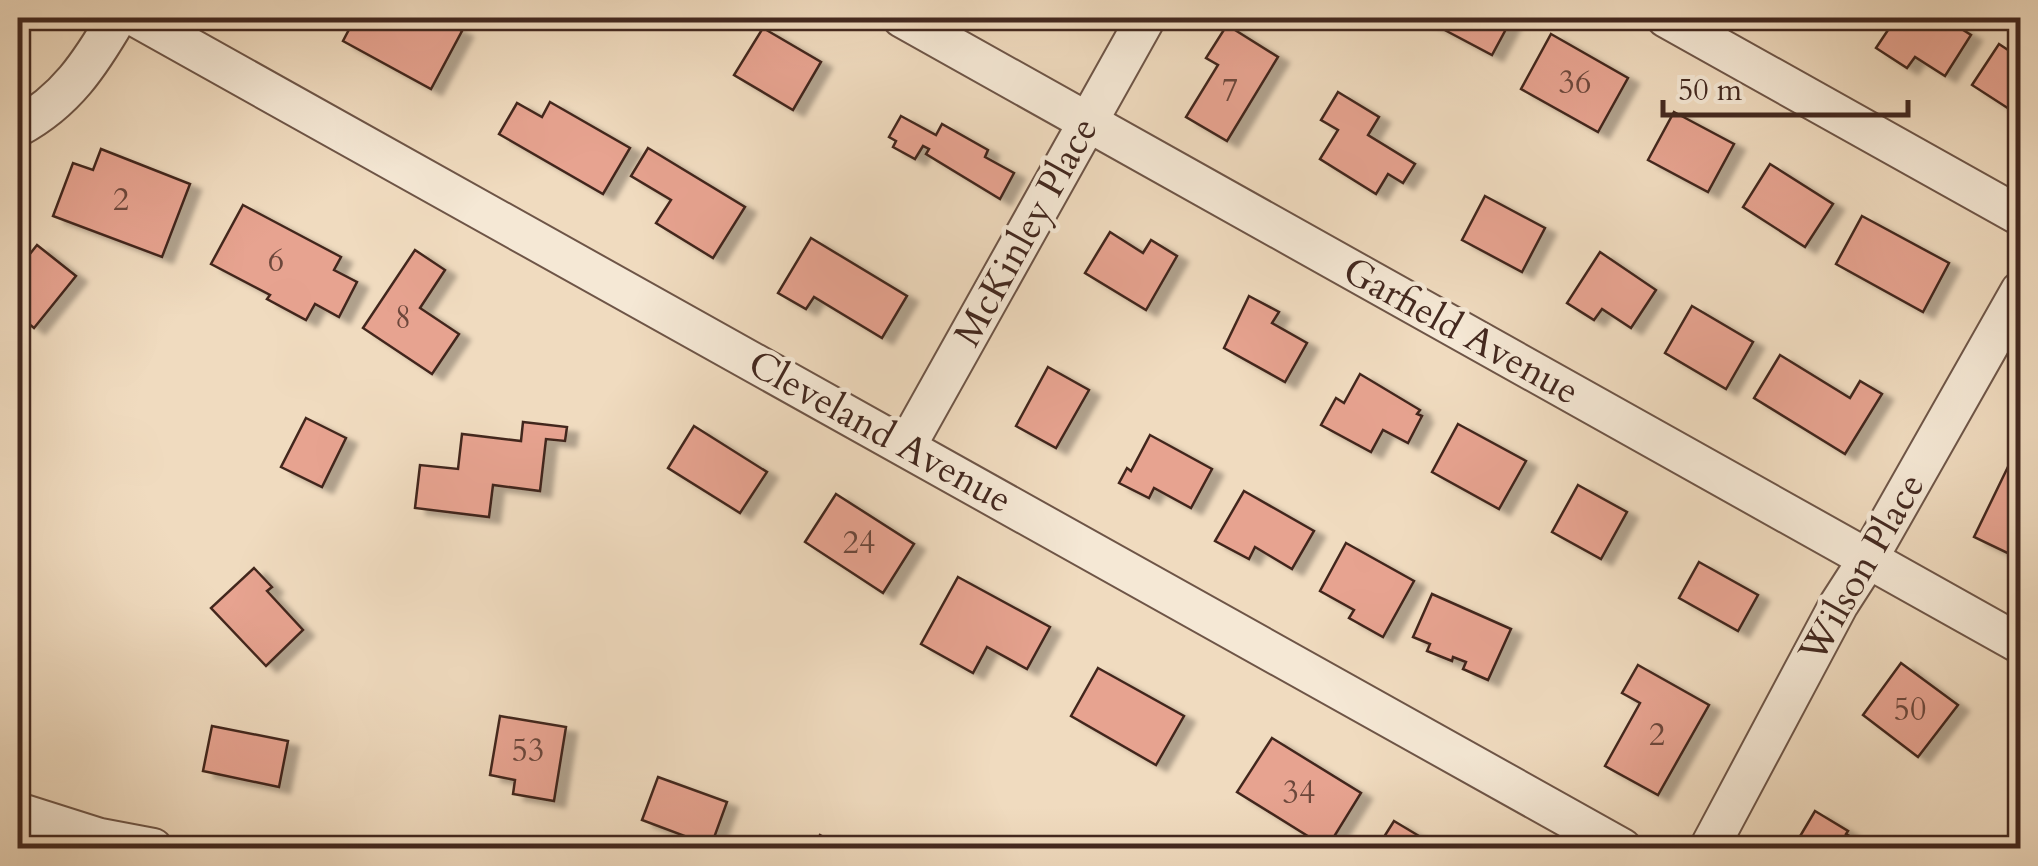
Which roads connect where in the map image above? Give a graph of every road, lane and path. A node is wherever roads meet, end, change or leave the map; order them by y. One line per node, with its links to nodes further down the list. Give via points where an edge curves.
1 (118, 18): 7 (street, via 92,61 48,110)
2 (137, 18): 10 (street, Cleveland Avenue)
3 (902, 18): 6 (street, Garfield Avenue)
4 (1146, 18): 6 (street, McKinley Place)
5 (1666, 18): 8 (street)
6 (1088, 122): 10 (street, McKinley Place); 11 (street, Garfield Avenue)
7 (18, 128)
8 (2020, 216)
9 (2020, 291): 11 (street, Wilson Place)
10 (906, 447): 15 (street, Cleveland Avenue)
11 (1868, 559): 12 (street, Garfield Avenue); 16 (street, Wilson Place)
12 (2020, 644)
13 (18, 812): 14 (street)
14 (153, 848)
15 (1622, 848)
16 (1709, 848)

